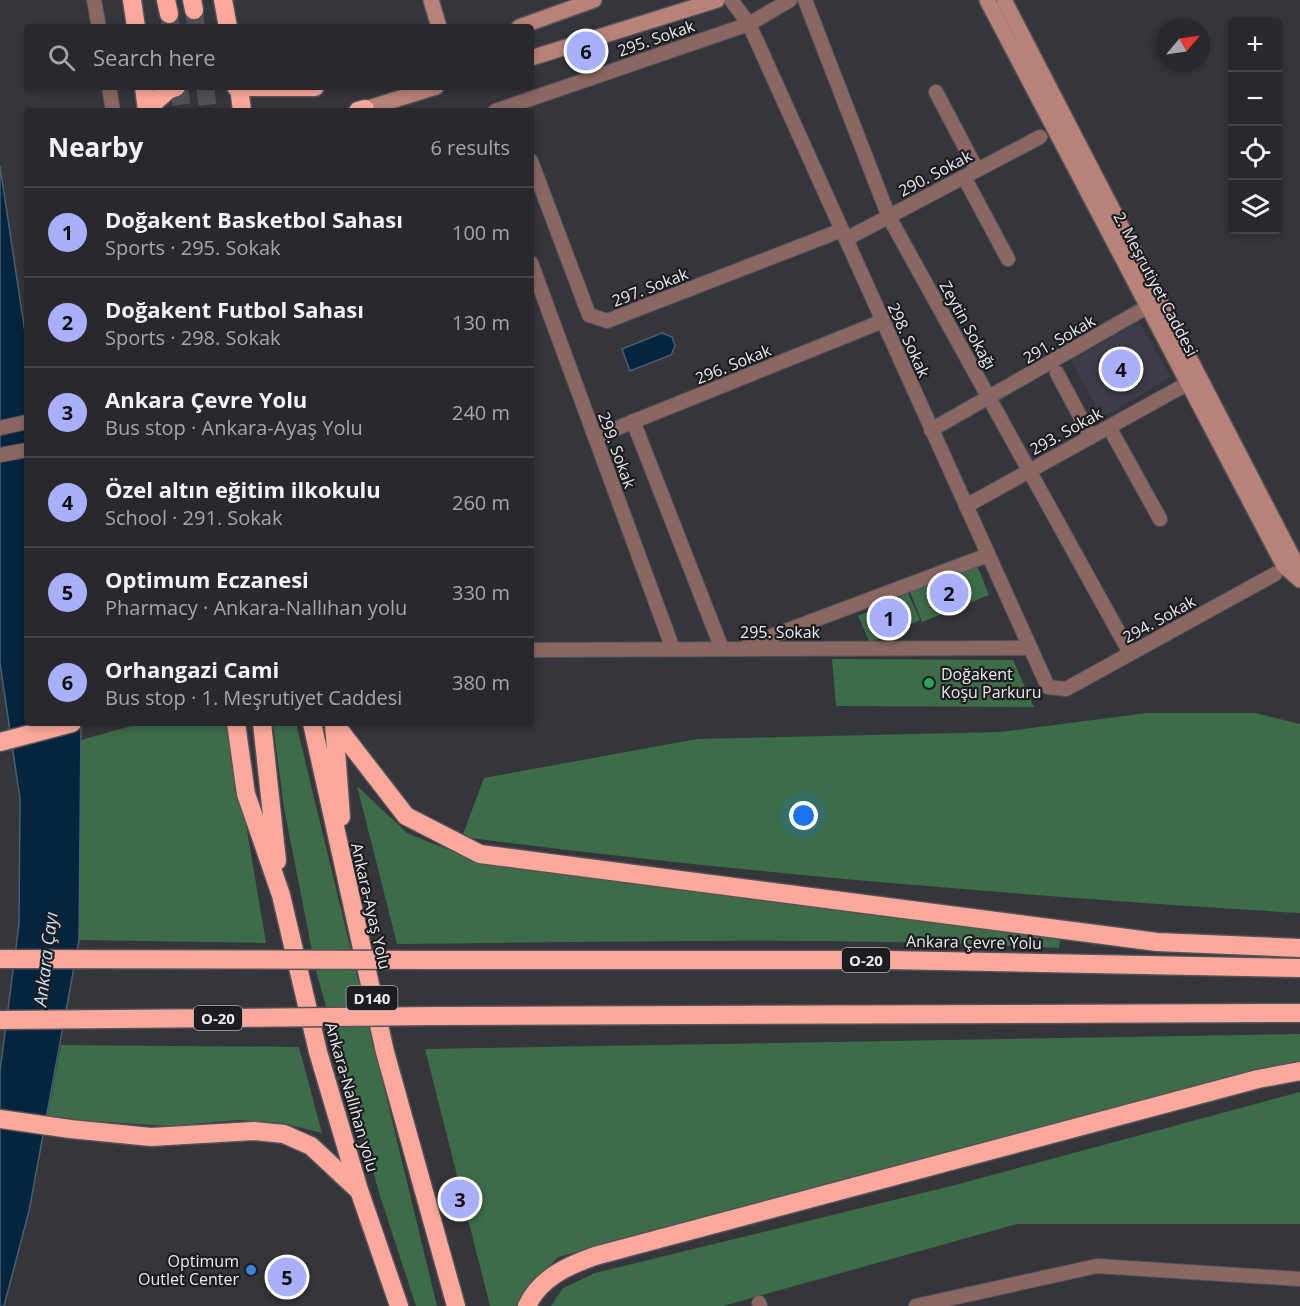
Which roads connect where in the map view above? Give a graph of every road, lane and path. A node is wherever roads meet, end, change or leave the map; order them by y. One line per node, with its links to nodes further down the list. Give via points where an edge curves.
1 (94, 0): 13 (street)
2 (431, 0): 14 (main road)
3 (580, 0): 12 (main road)
4 (594, 0): 12 (main road)
5 (717, 0): 11 (main road)
6 (731, 0): 16 (street, 298. Sokak)
7 (790, 0): 16 (street, 295. Sokak)
8 (804, 0): 34 (street, Zeytin Sokağı)
9 (987, 0): 57 (main road, 2. Meşrutiyet Caddesi, via 1284,566)
10 (1004, 0): 57 (main road, 2. Meşrutiyet Caddesi, via 1293,558)
11 (675, 7): 17 (main road)
12 (568, 11): 15 (main road)
13 (98, 24)
14 (438, 24)
15 (528, 24)
16 (749, 24): 29 (street, 295. Sokak); 35 (street, 298. Sokak)
17 (534, 57)
18 (110, 90): 24 (street)
19 (144, 90): 25 (highway)
20 (168, 90): 26 (highway)
21 (238, 90): 27 (highway)
22 (426, 90): 28 (main road)
23 (936, 92): 32 (street)
24 (112, 108)
25 (146, 108)
26 (148, 108)
27 (242, 108)
28 (368, 108)
29 (511, 108)
30 (1040, 137): 32 (street, 290. Sokak)
31 (534, 169): 35 (street, 297. Sokak, via 589,315 598,320 607,321)
32 (977, 170): 33 (street, 290. Sokak)
33 (964, 177): 34 (street, 290. Sokak); 36 (street)
34 (889, 217): 35 (street, 290. Sokak); 42 (street, Zeytin Sokağı)
35 (844, 235): 39 (street, 298. Sokak)
36 (1008, 259)
37 (534, 271): 48 (street, 299. Sokak)
38 (1140, 312): 42 (street, 291. Sokak)
39 (883, 321): 43 (street, 296. Sokak); 47 (street, 298. Sokak)
40 (1056, 373): 49 (street)
41 (1183, 386): 45 (street, 293. Sokak)
42 (988, 397): 47 (street, 291. Sokak); 52 (street, Zeytin Sokağı)
43 (633, 421): 48 (street, 296. Sokak); 60 (street)
44 (24, 423): 46 (street)
45 (1109, 427): 49 (street, 293. Sokak); 54 (street)
46 (0, 428)
47 (932, 430): 53 (street, 298. Sokak)
48 (595, 436): 59 (street, 299. Sokak)
49 (1091, 436): 52 (street, 293. Sokak)
50 (24, 451): 51 (street)
51 (0, 455)
52 (1029, 471): 53 (street, 293. Sokak); 63 (street, Zeytin Sokağı)
53 (966, 506): 55 (street, 298. Sokak)
54 (1160, 519)
55 (988, 555): 58 (street, 298. Sokak); 61 (street)
56 (1275, 574): 63 (street, 294. Sokak)
57 (1300, 580)
58 (1029, 648): 61 (street, 295. Sokak); 64 (street, 298. Sokak, via 1047,687)
59 (673, 649): 60 (street, 295. Sokak); 62 (street, 295. Sokak)
60 (722, 649): 61 (street, 295. Sokak)
61 (737, 649)
62 (534, 650)
63 (1130, 653): 64 (street, 294. Sokak, via 1066,689)
64 (1057, 690)
65 (61, 726): 71 (highway)
66 (236, 726): 73 (highway, via 246,794)
67 (262, 726): 73 (highway)
68 (313, 726): 72 (highway, Ankara-Ayaş Yolu / D140)
69 (334, 726): 72 (highway)
70 (336, 726): 74 (highway, via 405,816 480,854 1157,942)
71 (0, 742)
72 (348, 894): 86 (highway, Ankara-Ayaş Yolu / D140, via 385,1052)
73 (280, 895): 81 (highway, Ankara-Nallıhan yolu, via 318,1052)
74 (1300, 948)
75 (0, 959): 76 (highway, Ankara Çevre Yolu / O-20, bridge, via 888,960)
76 (1300, 968)
77 (1300, 1013): 78 (highway, O-20, bridge)
78 (0, 1020)
79 (1300, 1071): 87 (highway, via 595,1256 550,1277)
80 (0, 1119): 81 (highway, via 151,1137 254,1131 284,1134 310,1146)
81 (359, 1190): 82 (highway, Ankara-Nallıhan yolu)
82 (383, 1262): 84 (highway); 85 (highway, Ankara-Nallıhan yolu)
83 (1300, 1279): 88 (street, via 1097,1266)
84 (392, 1306)
85 (399, 1306)
86 (454, 1306)
87 (527, 1306)
88 (916, 1306)

